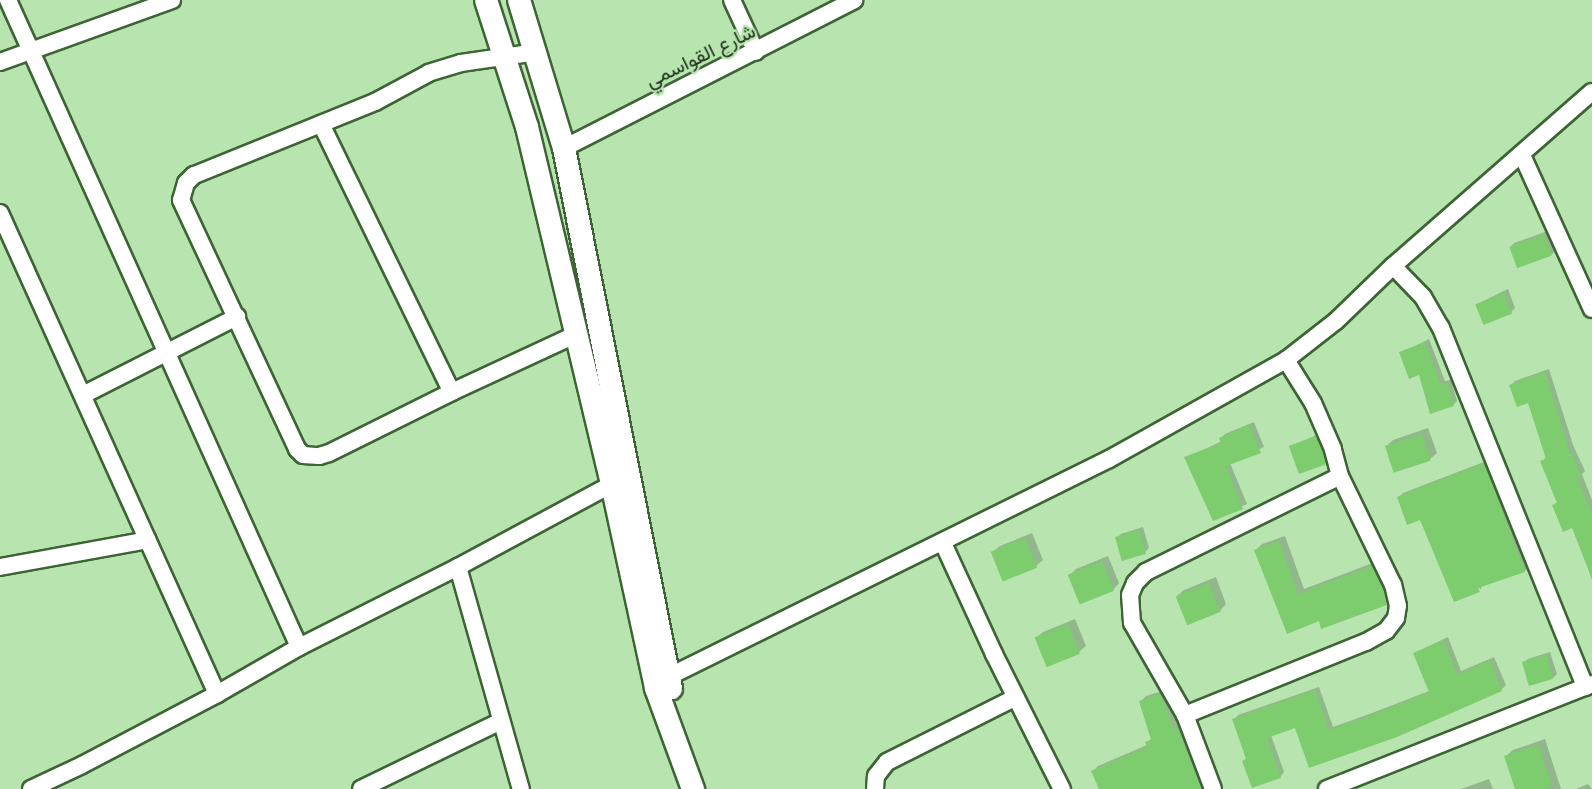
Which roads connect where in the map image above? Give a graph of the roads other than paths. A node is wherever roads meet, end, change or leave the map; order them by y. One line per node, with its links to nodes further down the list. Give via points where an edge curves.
1 (8, 0): 7 (street)
2 (172, 0): 7 (street)
3 (486, 0): 10 (main road)
4 (519, 0): 8 (main road)
5 (732, 0): 9 (street)
6 (855, 0): 9 (street, شارع القواسمي)
7 (30, 51): 11 (street); 23 (street)
8 (537, 52): 10 (street); 14 (main road)
9 (756, 52): 14 (street, شارع القواسمي)
10 (506, 56): 13 (street, via 429,73 375,102); 19 (main road)
11 (0, 62)
12 (1592, 92): 15 (street)
13 (321, 124): 21 (street, via 194,175 181,193 183,209); 25 (street)
14 (564, 148): 18 (main road)
15 (1522, 154): 17 (street); 20 (street)
16 (0, 213): 26 (street)
17 (1393, 266): 24 (street, via 1336,321); 35 (street, via 1423,297 1441,328)
18 (588, 272): 19 (main road); 34 (main road)
19 (563, 277): 22 (main road)
20 (1592, 309)
21 (237, 317): 23 (street); 25 (street, via 297,449 303,454 329,453)
22 (575, 335): 25 (street); 28 (main road)
23 (168, 352): 26 (street); 33 (street)
24 (1286, 360): 27 (street, via 1313,403); 30 (street, via 1109,459)
25 (452, 392)
26 (83, 395): 29 (street)
27 (1340, 476): 38 (street, via 1146,572 1134,583 1132,622); 38 (street, via 1393,585 1398,606 1396,618 1386,631 1366,642)
28 (612, 484): 32 (street); 34 (main road)
29 (148, 540): 31 (street); 36 (street)
30 (944, 543): 34 (street); 37 (street)
31 (0, 567)
32 (458, 567): 33 (street); 39 (street)
33 (299, 647): 36 (street)
34 (662, 683): 43 (main road); 44 (main road)
35 (1588, 685): 48 (street)
36 (217, 694): 40 (street)
37 (1016, 697): 45 (street, via 887,762 876,776); 46 (street)
38 (1185, 715): 47 (street)
39 (501, 721): 41 (street); 42 (street)
40 (31, 789)
41 (361, 789)
42 (520, 789)
43 (693, 789)
44 (703, 789)
45 (875, 789)
46 (1062, 789)
47 (1214, 789)
48 (1327, 789)

